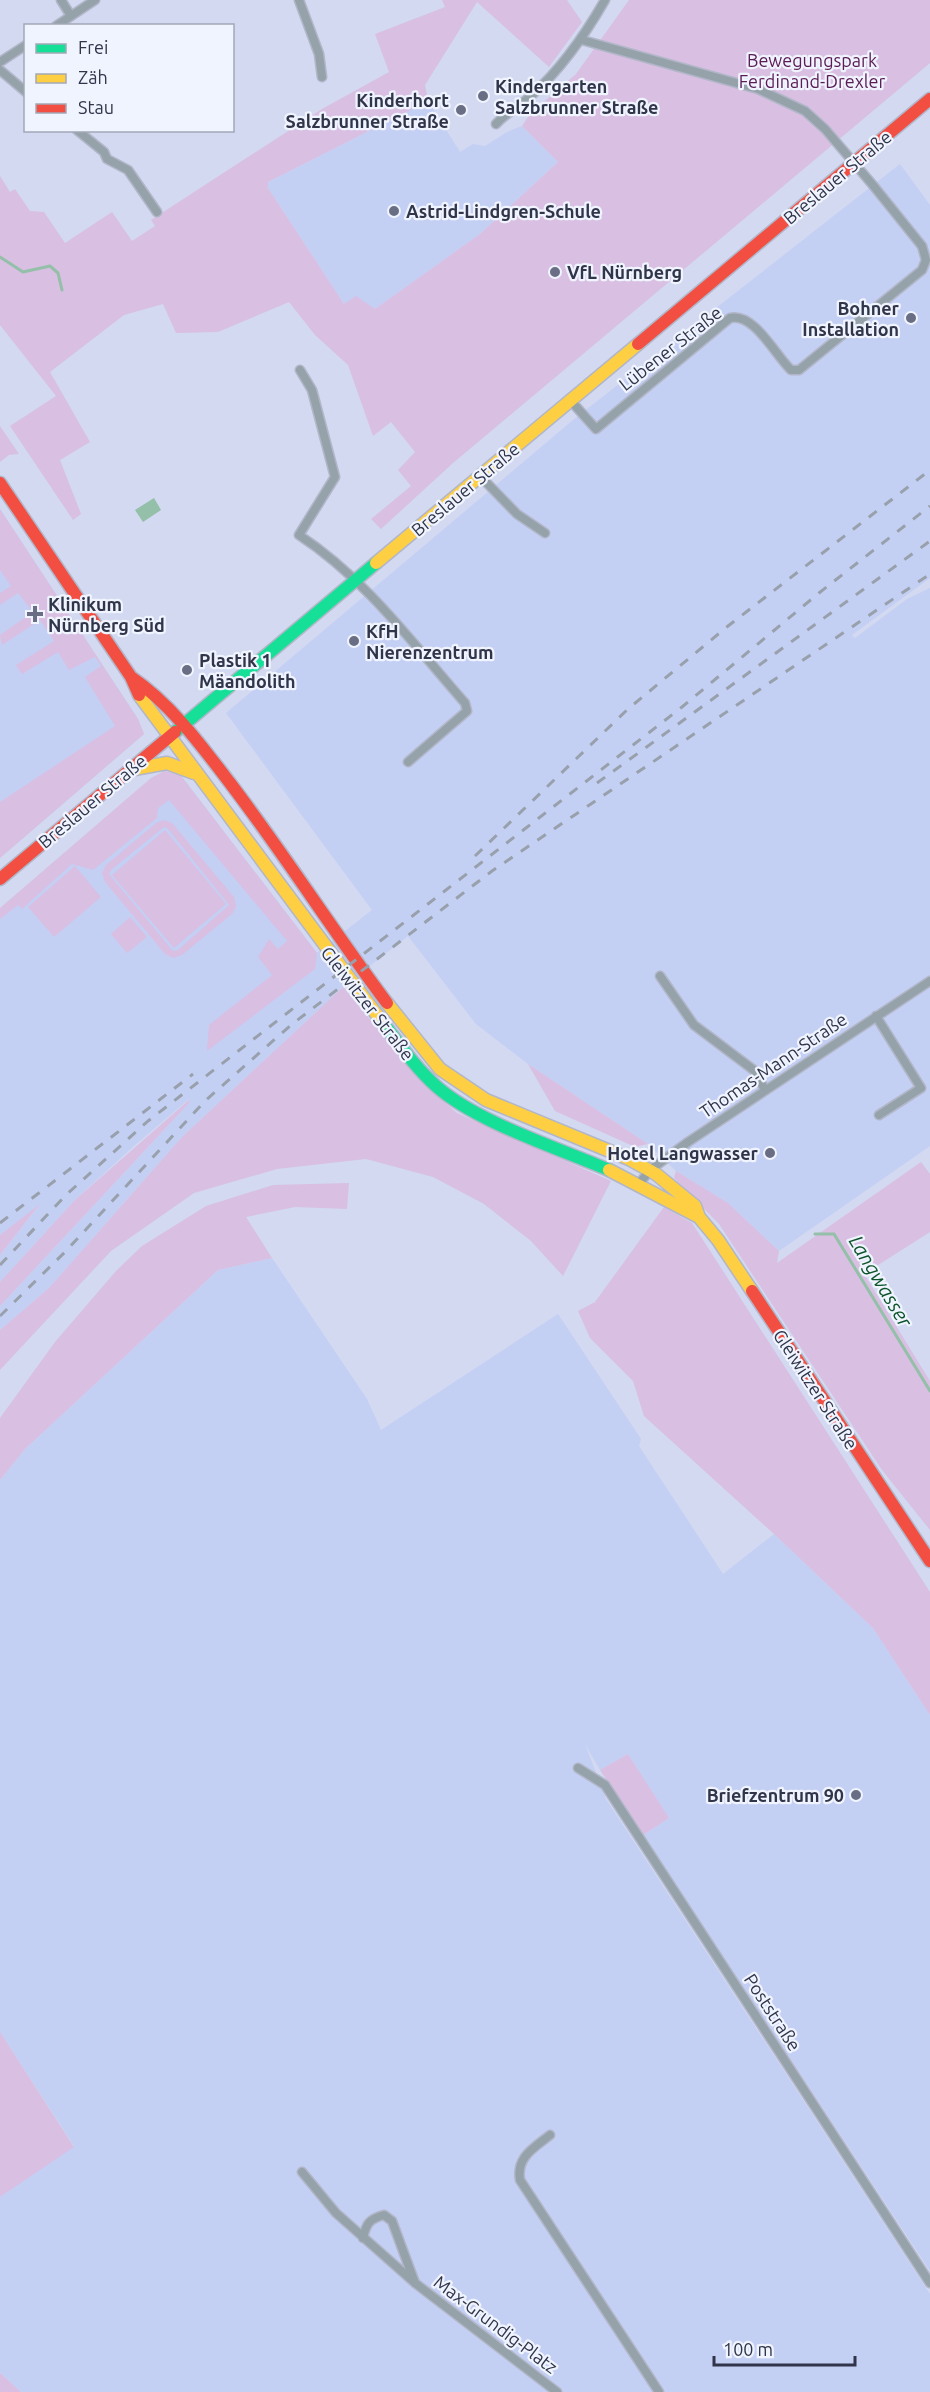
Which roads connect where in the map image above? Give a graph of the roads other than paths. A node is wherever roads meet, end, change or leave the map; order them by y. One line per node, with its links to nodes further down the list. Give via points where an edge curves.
1 (61, 0): 5 (street)
2 (95, 0): 5 (street)
3 (299, 0): 11 (street, via 319,54)
4 (605, 0): 7 (street)
5 (71, 16): 6 (street)
6 (59, 24)
7 (582, 40): 14 (street, via 531,96); 16 (street, via 780,97 816,120)
8 (24, 46): 9 (street)
9 (0, 62)
10 (0, 70): 12 (street)
11 (322, 77)
12 (24, 90)
13 (930, 99): 16 (main road, Breslauer Straße)
14 (496, 124)
15 (79, 132): 17 (street, via 104,152 107,159 128,170)
16 (853, 164): 19 (main road, Breslauer Straße); 19 (street, Lübener Straße, via 922,246 926,260 922,270 798,370 791,370 751,322 737,316 596,429)
17 (157, 212)
18 (300, 370): 23 (street, via 312,390 335,477 299,535)
19 (571, 401): 20 (main road, Breslauer Straße)
20 (481, 477): 22 (street, via 517,514); 23 (main road, Breslauer Straße)
21 (0, 483): 24 (main road, Gleiwitzer Straße)
22 (545, 534)
23 (356, 579): 25 (main road, Breslauer Straße); 27 (street, via 465,703 467,711)
24 (131, 677): 25 (main road, Gleiwitzer Straße, via 155,693); 26 (main road, Gleiwitzer Straße, via 142,701)
25 (183, 724): 26 (main road, Breslauer Straße); 36 (main road, Gleiwitzer Straße, via 284,854 351,957 440,1069 492,1103)
26 (169, 736): 28 (main road, Breslauer Straße); 29 (main road, Gleiwitzer Straße)
27 (408, 762)
28 (134, 769): 29 (main road, via 170,763); 30 (main road, Breslauer Straße)
29 (198, 775): 37 (main road, Gleiwitzer Straße, via 333,959 430,1081 458,1103 495,1123)
30 (0, 879)
31 (660, 976): 34 (street, via 694,1025 755,1071)
32 (930, 981): 33 (street, Thomas-Mann-Straße)
33 (876, 1016): 34 (street, Thomas-Mann-Straße); 35 (street, via 921,1088)
34 (765, 1090): 36 (street, Thomas-Mann-Straße)
35 (879, 1115)
36 (650, 1170): 37 (street, Thomas-Mann-Straße); 38 (main road, Gleiwitzer Straße, via 691,1201)
37 (639, 1184): 38 (main road, Gleiwitzer Straße)
38 (699, 1218): 39 (main road, Gleiwitzer Straße, via 718,1240)
39 (930, 1561)
40 (578, 1768): 45 (street, Poststraße, via 604,1785)
41 (550, 2135): 47 (street, via 522,2158 520,2180)
42 (302, 2172): 43 (street)
43 (359, 2235): 44 (street, Max-Grundig-Platz); 44 (street, Max-Grundig-Platz, via 373,2218 384,2215 393,2221)
44 (415, 2283): 46 (street, Max-Grundig-Platz)
45 (930, 2283)
46 (557, 2392)
47 (659, 2392)

